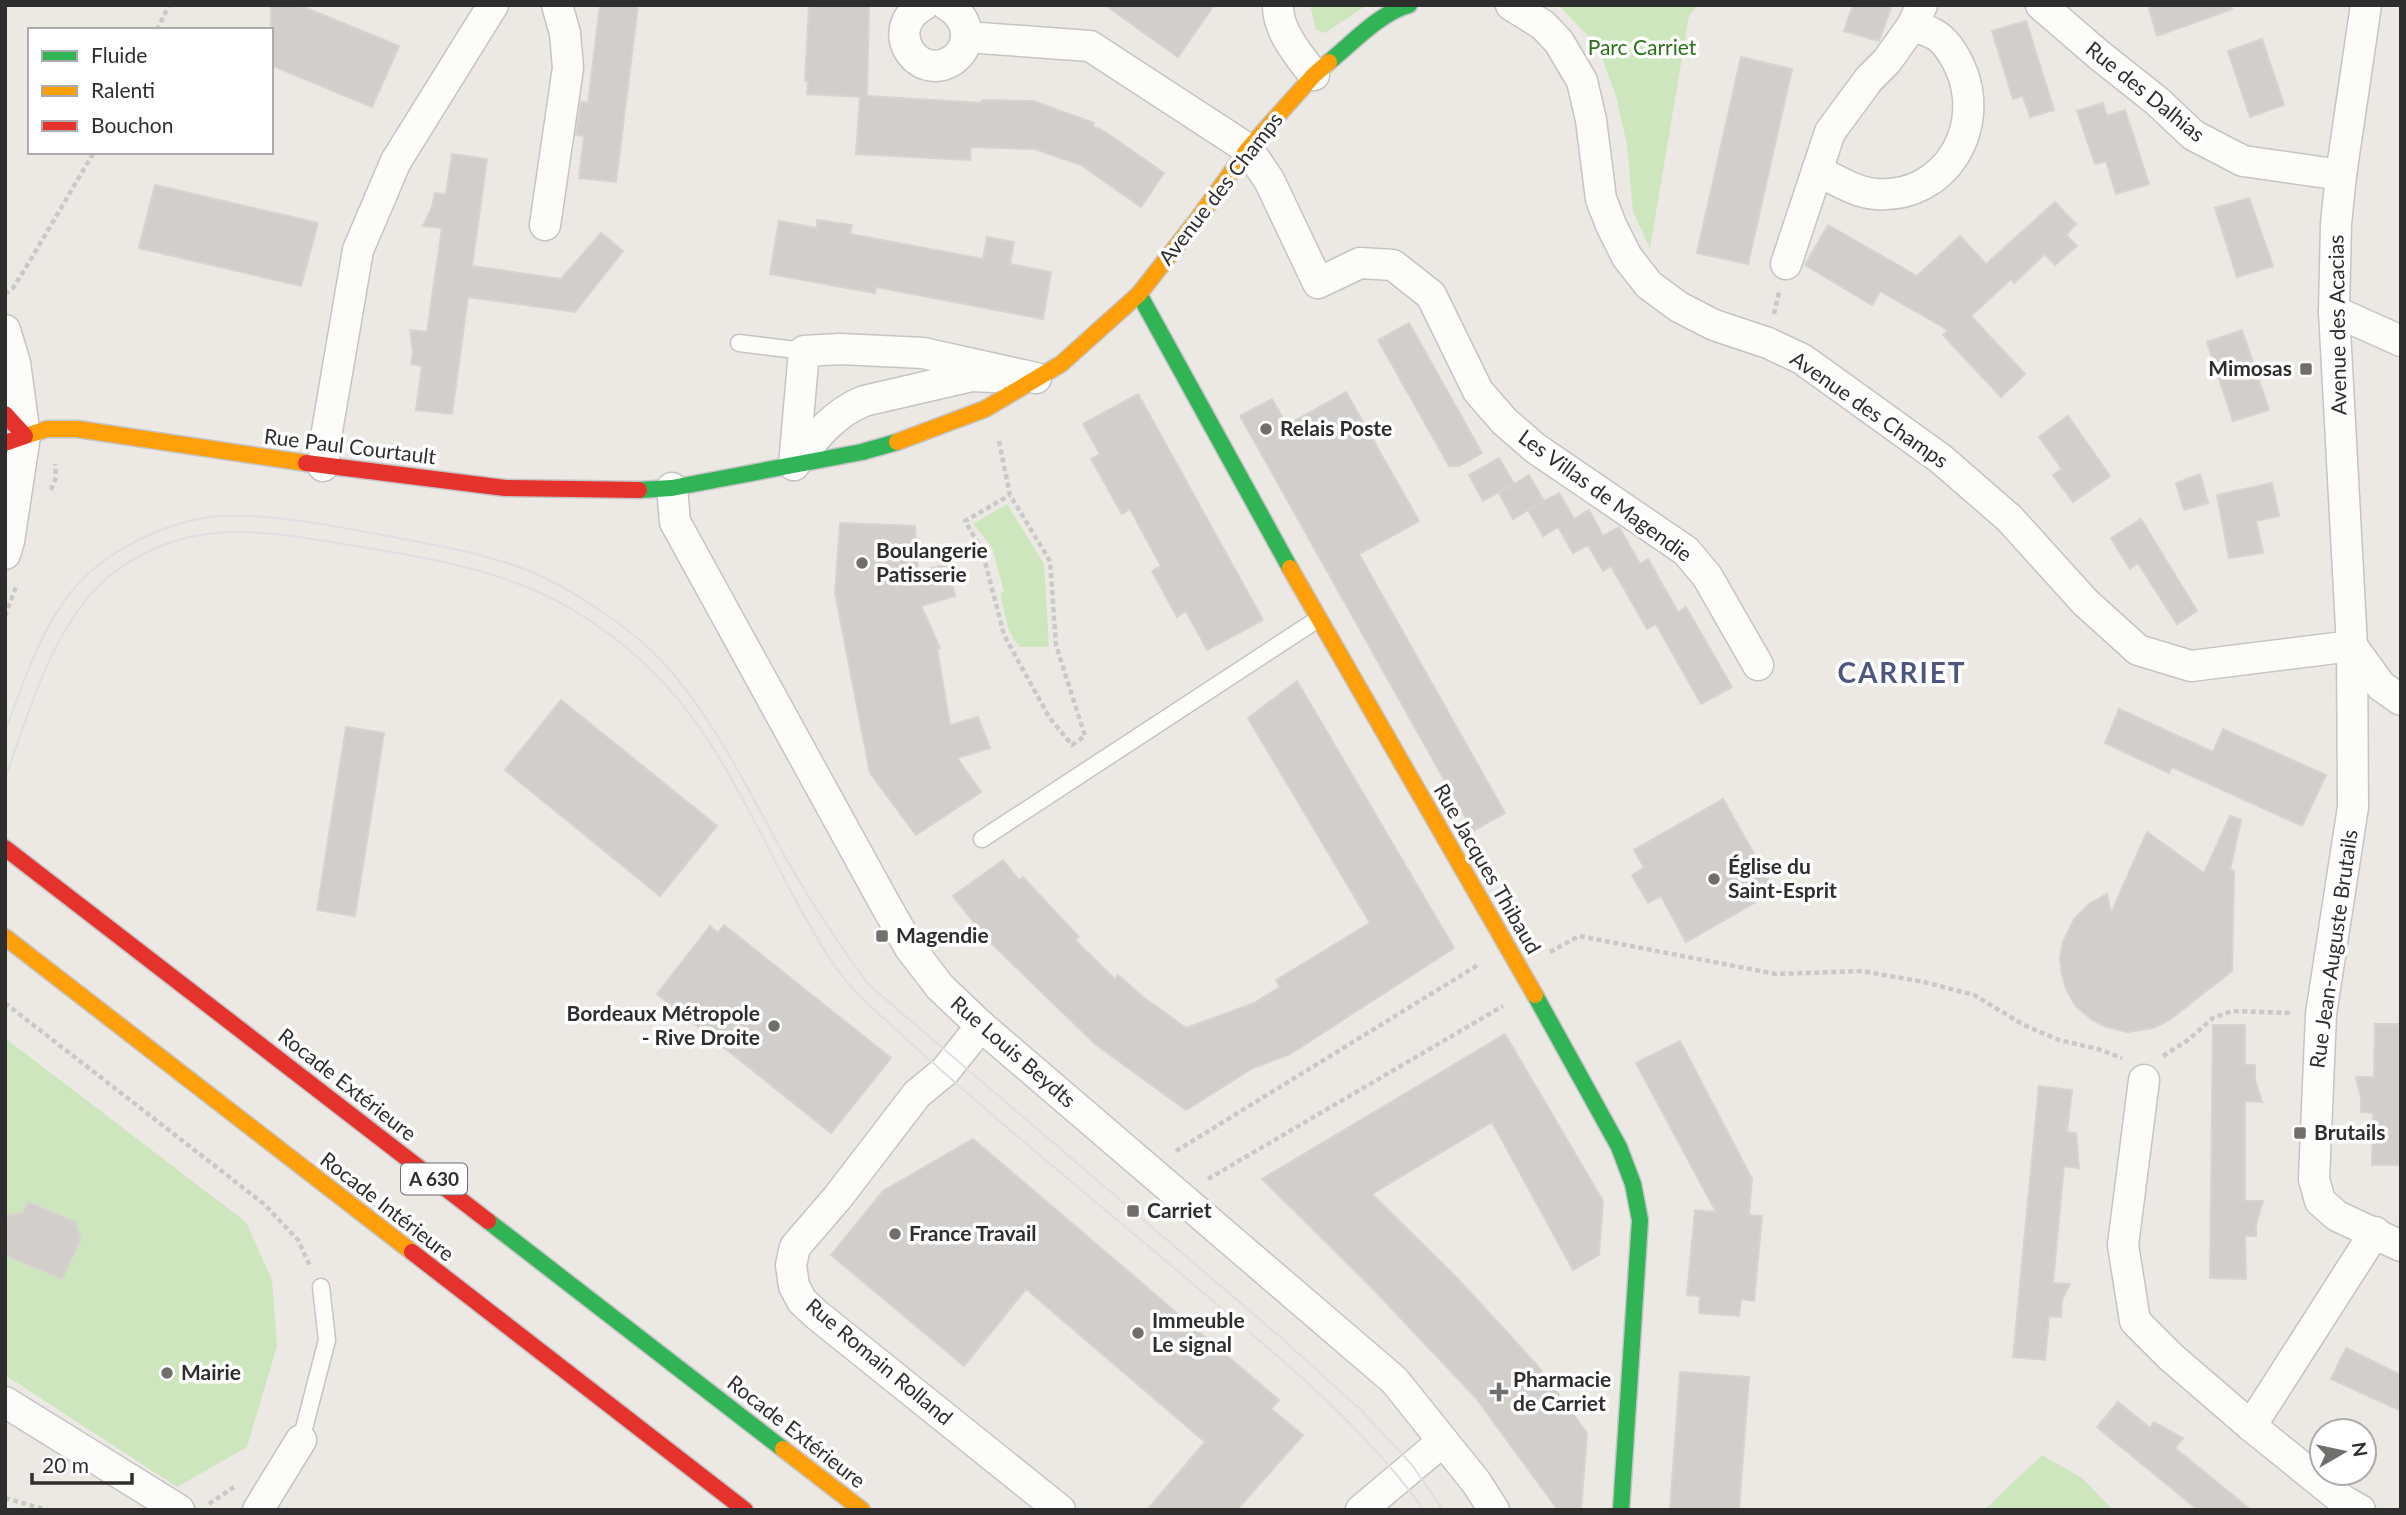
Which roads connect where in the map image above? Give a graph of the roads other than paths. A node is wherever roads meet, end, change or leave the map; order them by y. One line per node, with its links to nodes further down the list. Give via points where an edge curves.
1 (493, 5): 28 (street, via 396,161 358,250)
2 (557, 5): 16 (street, via 569,68)
3 (924, 5): 11 (street, via 911,15 904,34 919,61 929,65 950,62)
4 (947, 5): 11 (street, via 962,18)
5 (1278, 5): 12 (street, via 1277,14 1294,49)
6 (1409, 5): 12 (main road, Avenue des Champs, via 1368,28)
7 (1511, 5): 32 (street, Avenue des Champs, via 1559,41 1582,81 1601,199 1627,257 1649,285 1714,325 1802,359 1941,458 2009,518 2085,603 2138,650 2191,666)
8 (2041, 5): 15 (street, Rue des Dalhias, via 2193,135 2243,161)
9 (2366, 5): 15 (street, Avenue des Acacias)
10 (1917, 16): 14 (street, via 1887,61 1840,116); 14 (street, via 1952,51 1968,88 1967,124 1949,164 1924,186 1896,194 1874,194)
11 (967, 37): 13 (street, via 1090,46)
12 (1314, 75): 13 (main road, Avenue des Champs)
13 (1248, 149): 18 (main road, Avenue des Champs); 33 (street, Les Villas de Magendie, via 1269,180 1318,284 1360,263 1393,265 1430,295 1478,391 1504,421 1535,448 1686,551 1707,576)
14 (1817, 171): 17 (street)
15 (2342, 175): 19 (street, Avenue des Acacias)
16 (545, 225)
17 (1786, 264)
18 (1139, 294): 24 (main road, Avenue des Champs, via 1061,364); 31 (main road, Rue Jacques Thibaud)
19 (2334, 311): 21 (street); 32 (street, Avenue des Acacias)
20 (5, 330): 26 (street, via 15,363)
21 (2401, 341)
22 (738, 343): 23 (lane)
23 (804, 351): 24 (street, via 923,353); 27 (street)
24 (1036, 378): 27 (main road, Avenue des Champs, via 985,409 917,436); 27 (street, via 972,376 864,401 823,427)
25 (5, 414): 26 (main road)
26 (15, 440): 28 (main road, Rue Paul Courtault, via 47,429 77,429); 30 (street)
27 (794, 465): 29 (main road, Avenue des Champs)
28 (323, 466): 29 (main road, Rue Paul Courtault, via 505,488)
29 (672, 488): 38 (street, Rue Louis Beydts, via 675,522 910,948 940,987)
30 (5, 554)
31 (1318, 619): 35 (lane); 54 (main road, Rue Jacques Thibaud, via 1520,969 1619,1147 1633,1184 1640,1220)
32 (2352, 646): 34 (street, via 2381,686); 40 (street, Rue Jean-Auguste Brutails, via 2353,807 2321,1014 2314,1178 2320,1201 2337,1216)
33 (1758, 665)
34 (2401, 700)
35 (982, 839)
36 (5, 848): 50 (main road, Rocade Extérieure / A 630)
37 (5, 937): 49 (main road, Rocade Intérieure)
38 (981, 1026): 46 (street, Rue Louis Beydts, via 1394,1380); 51 (street, Rue Romain Rolland, via 945,1072 917,1094 795,1247 791,1265 794,1286 817,1315)
39 (2145, 1067): 44 (street, via 2123,1245 2135,1321)
40 (2375, 1232): 41 (street, Rue Jean-Auguste Brutails); 44 (street)
41 (2401, 1245)
42 (321, 1287): 45 (lane, via 327,1340)
43 (5, 1402): 47 (street)
44 (2251, 1426): 55 (street)
45 (300, 1440): 48 (street)
46 (1443, 1441): 52 (street); 53 (street, Rue Louis Beydts)
47 (179, 1510)
48 (258, 1510)
49 (745, 1510)
50 (862, 1510)
51 (1060, 1510)
52 (1361, 1510)
53 (1494, 1510)
54 (1621, 1510)
55 (2360, 1510)

